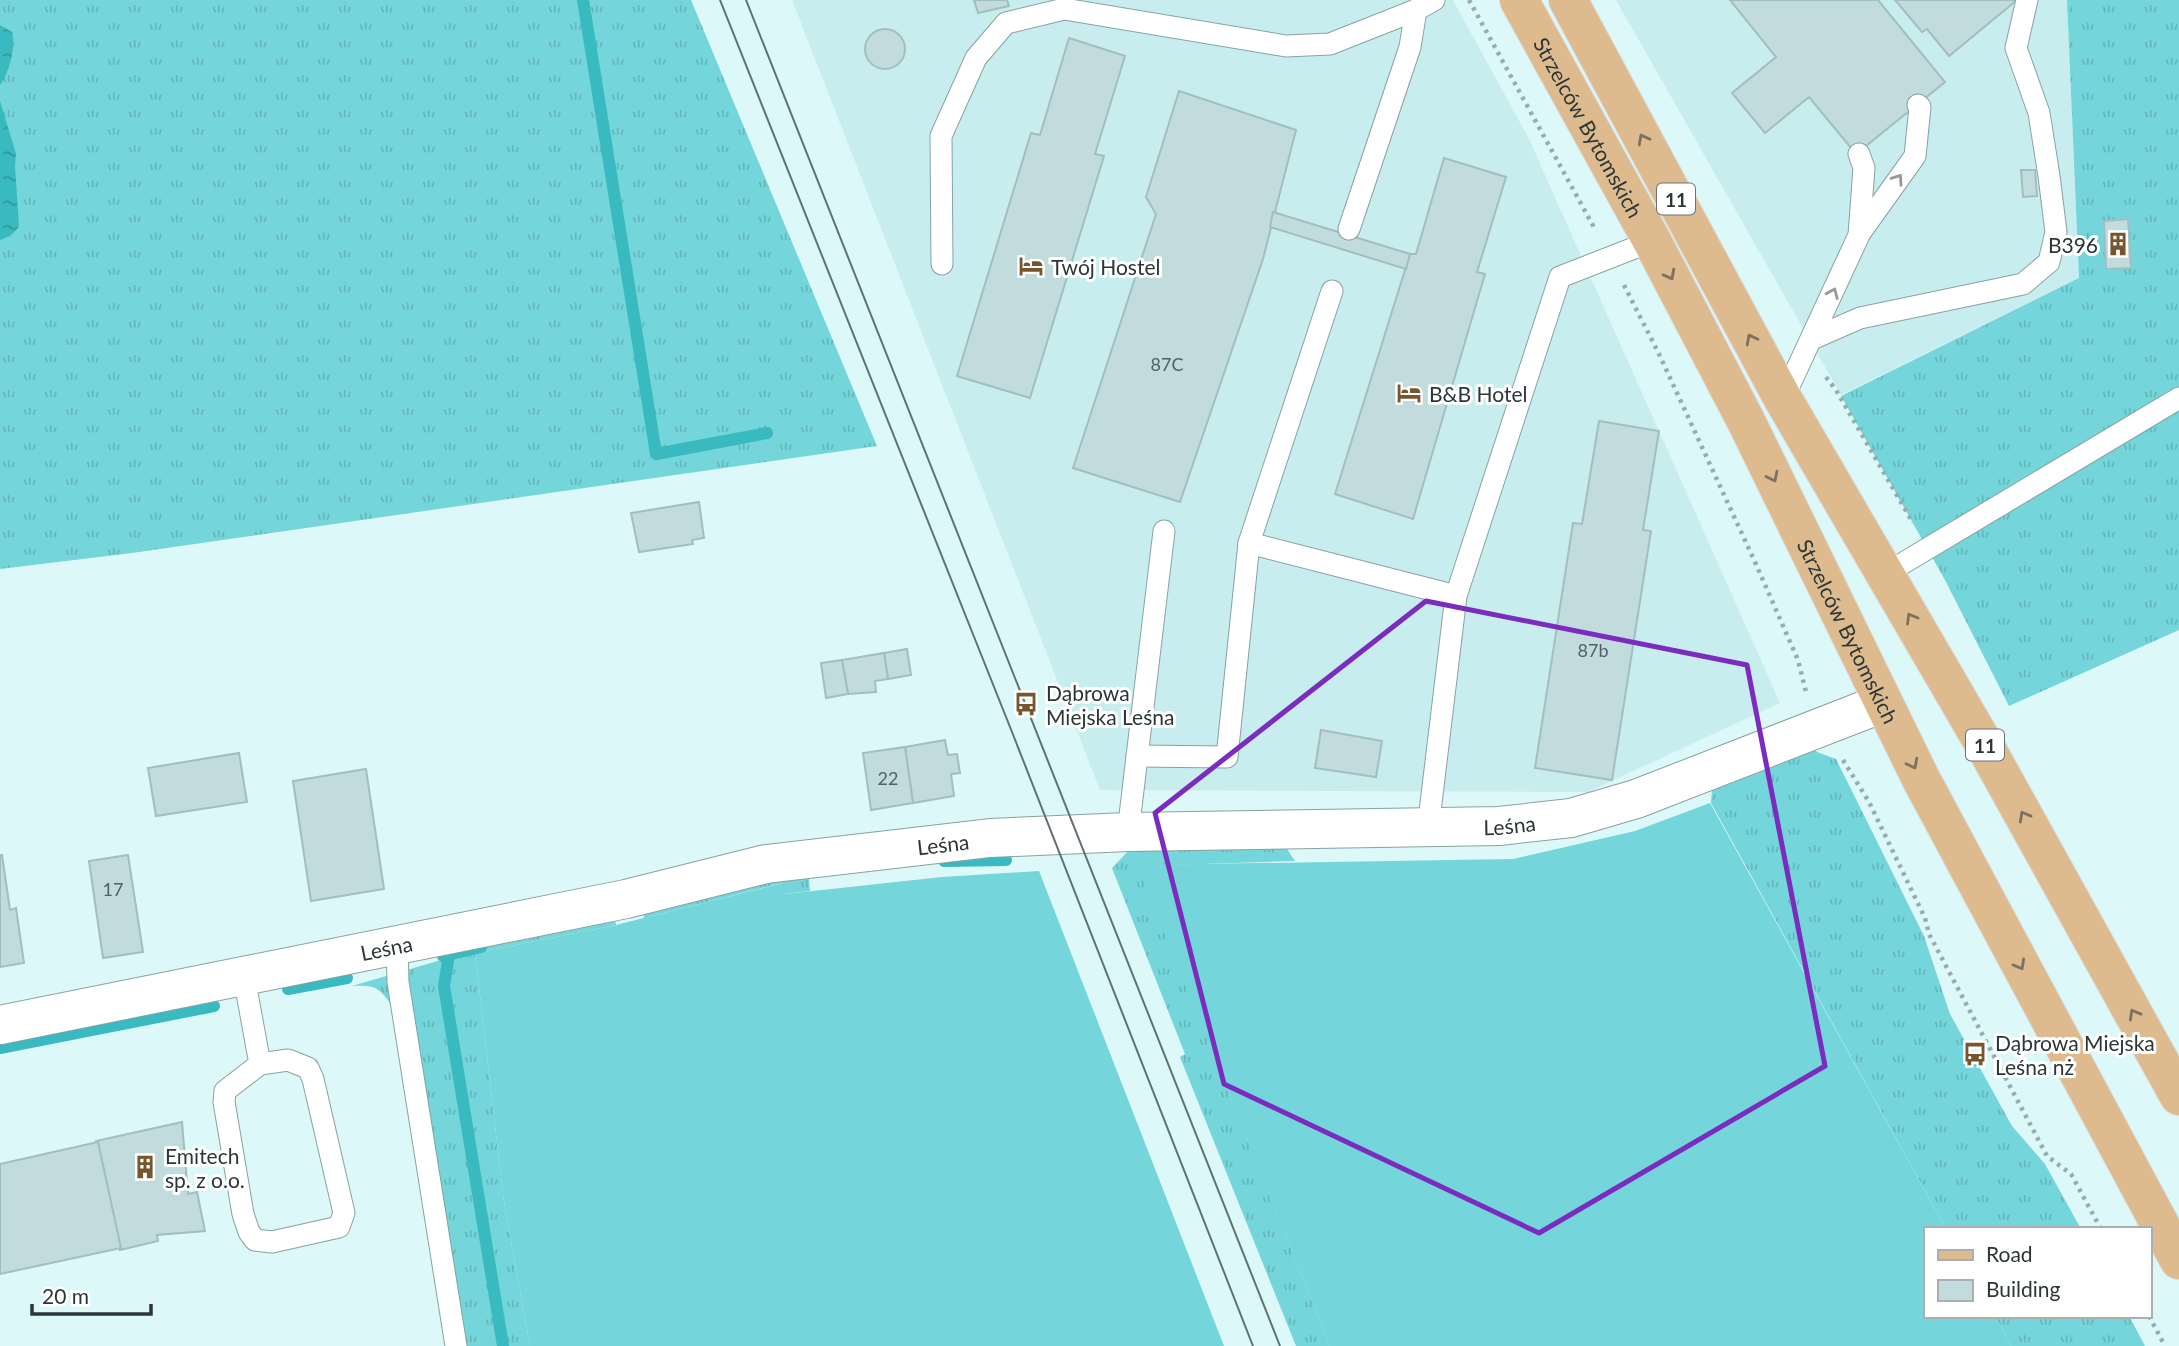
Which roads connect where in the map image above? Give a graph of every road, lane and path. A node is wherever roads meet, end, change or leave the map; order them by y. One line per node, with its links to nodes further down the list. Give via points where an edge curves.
1 (1469, 0): 11 (path)
2 (1519, 0): 10 (main road, Strzelców Bytomskich / 11)
3 (1568, 0): 16 (main road, Strzelców Bytomskich / 11, one-way to 3)
4 (2027, 0): 14 (lane, via 2016,48 2039,113 2049,176 2056,232 2049,262 2023,284 1860,318)
5 (1425, 5): 8 (lane); 12 (lane, via 1330,44 1286,46 1064,9 1006,23 976,58 941,136)
6 (1918, 105): 9 (lane, one-way to 6, via 1915,156)
7 (1859, 154): 9 (lane, via 1864,167)
8 (1349, 229)
9 (1859, 235): 14 (lane, one-way to 9)
10 (1652, 241): 11 (lane); 21 (main road, Strzelców Bytomskich / 11, one-way to 21, via 1746,421)
11 (1609, 256): 20 (lane, via 1560,277); 22 (path, via 1755,562 1798,660)
12 (942, 264)
13 (1332, 291): 18 (lane)
14 (1812, 339): 16 (lane)
15 (2179, 398): 19 (lane)
16 (1783, 399): 19 (main road, Strzelców Bytomskich / 11)
17 (1164, 531): 23 (lane)
18 (1249, 543): 20 (lane); 23 (lane, via 1227,757)
19 (1885, 574): 30 (main road, Strzelców Bytomskich / 11, one-way to 19)
20 (1456, 596): 24 (lane)
21 (1883, 703): 22 (street, Leśna); 32 (main road, Strzelców Bytomskich / 11, one-way to 32)
22 (1818, 727): 24 (street, Leśna, via 1636,799 1571,818); 31 (path, via 1869,802 1929,934 2047,1156 2071,1174)
23 (1137, 756): 25 (lane)
24 (1428, 828): 25 (street, Leśna)
25 (1128, 832): 26 (street, Leśna, via 989,838 766,864)
26 (397, 946): 27 (street, Leśna); 34 (lane, via 398,982)
27 (244, 977): 28 (street, Leśna); 29 (lane)
28 (0, 1025)
29 (260, 1064): 29 (lane, via 225,1091 224,1102 248,1232 255,1240 272,1242 339,1227 344,1213 308,1068 288,1060)
30 (2179, 1096)
31 (2100, 1227)
32 (2179, 1260)
33 (2150, 1318): 35 (path)
34 (456, 1346)
35 (2165, 1346)

